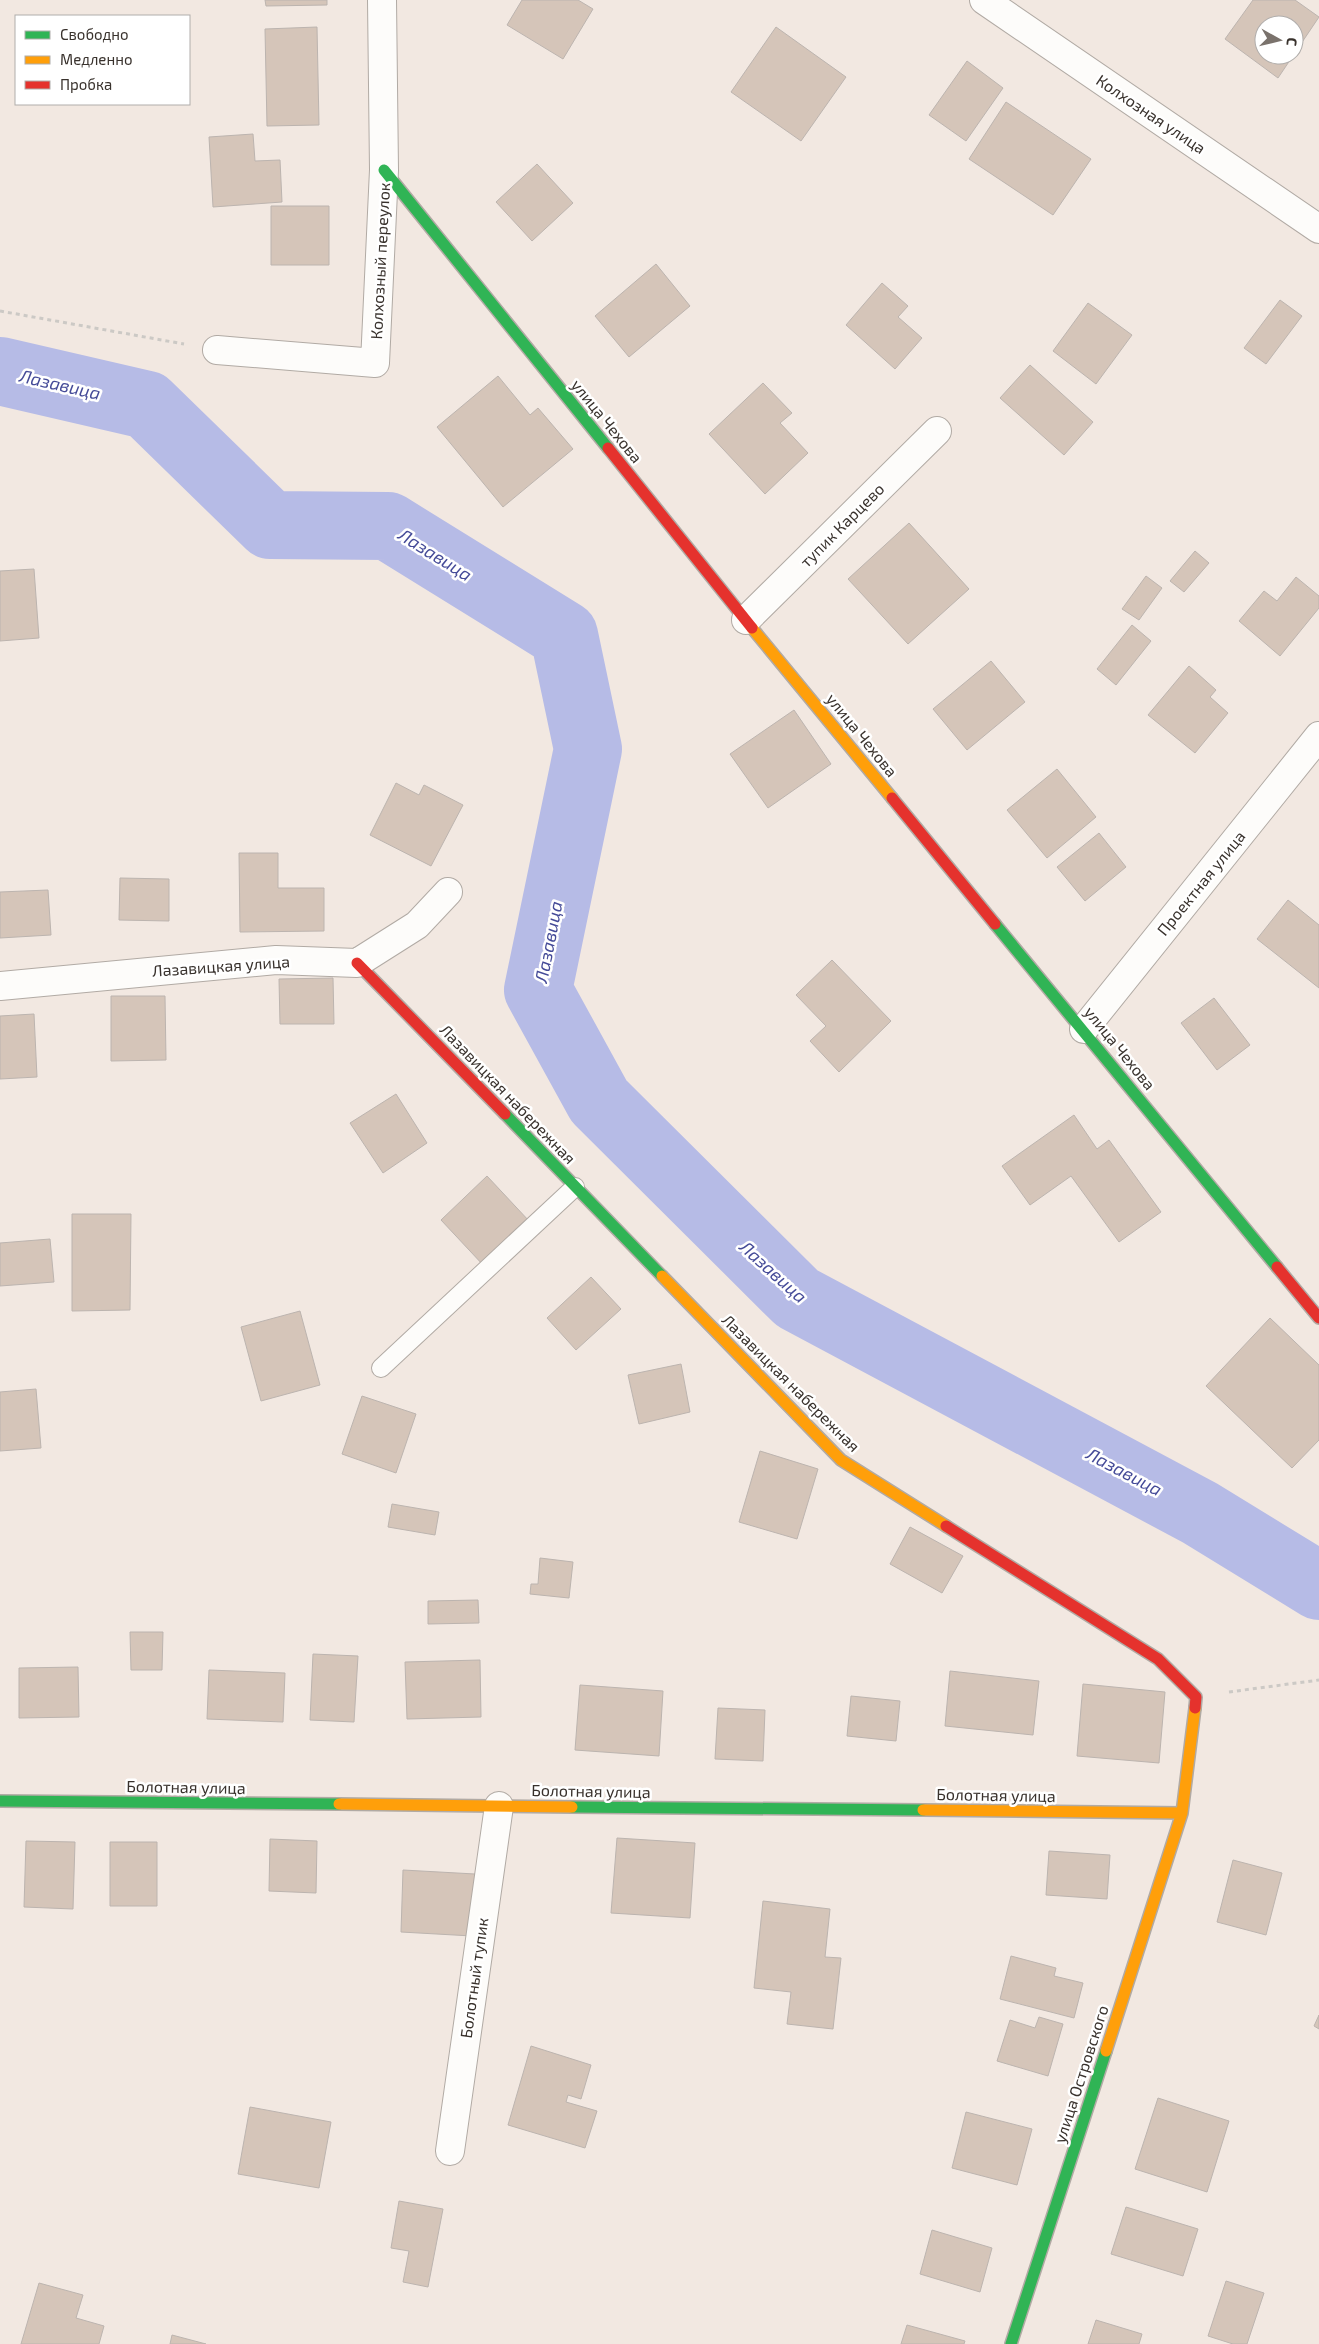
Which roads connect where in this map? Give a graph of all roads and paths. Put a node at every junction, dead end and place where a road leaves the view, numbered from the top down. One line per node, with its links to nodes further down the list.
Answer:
1 (382, 0): 3 (street, Колхозный переулок)
2 (984, 0): 4 (street, Колхозная улица)
3 (384, 170): 6 (street, Колхозный переулок); 8 (street, улица Чехова)
4 (1319, 229)
5 (0, 311): 6 (path)
6 (217, 350)
7 (938, 431): 8 (street, тупик Карцево)
8 (746, 620): 13 (street, улица Чехова)
9 (1319, 736): 13 (street, Проектная улица)
10 (448, 892): 11 (street)
11 (357, 963): 12 (street, Лазавицкая улица); 14 (street, Лазавицкая набережная)
12 (0, 986)
13 (1084, 1029): 15 (street, улица Чехова)
14 (576, 1187): 16 (lane); 18 (street, Лазавицкая набережная)
15 (1319, 1318)
16 (381, 1368)
17 (1319, 1680): 18 (path)
18 (1196, 1697): 21 (street)
19 (0, 1802): 20 (street, Болотная улица)
20 (499, 1806): 21 (street, Болотная улица); 22 (street, Болотный тупик)
21 (1182, 1813): 23 (street, улица Островского)
22 (450, 2151)
23 (1011, 2344)

